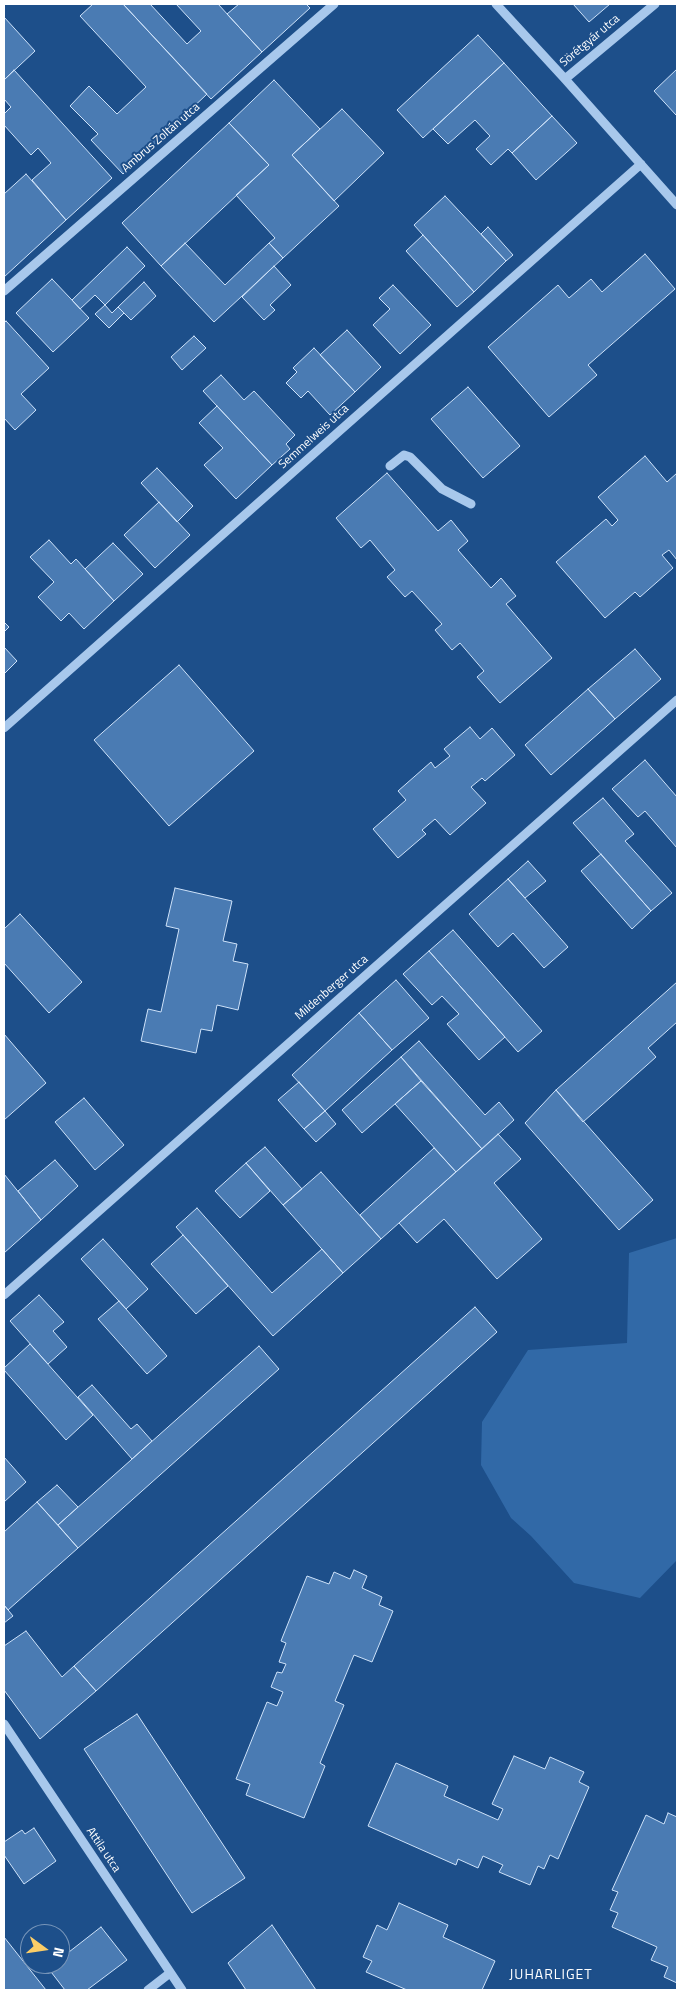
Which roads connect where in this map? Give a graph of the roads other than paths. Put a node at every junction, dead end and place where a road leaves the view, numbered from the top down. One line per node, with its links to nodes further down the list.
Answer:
1 (334, 4): 7 (street, Ambrus Zoltán utca)
2 (496, 4): 4 (street)
3 (654, 4): 4 (street, Sörétgyár utca)
4 (565, 79): 5 (street)
5 (641, 164): 6 (street); 11 (street, Semmelweis utca)
6 (677, 205)
7 (4, 291)
8 (390, 466): 9 (street)
9 (471, 504)
10 (677, 700): 12 (street, Mildenberger utca)
11 (4, 728)
12 (4, 1295)
13 (4, 1724): 14 (street, Attila utca)
14 (170, 1973): 15 (street); 16 (street, Attila utca)
15 (148, 1990)
16 (182, 1990)

